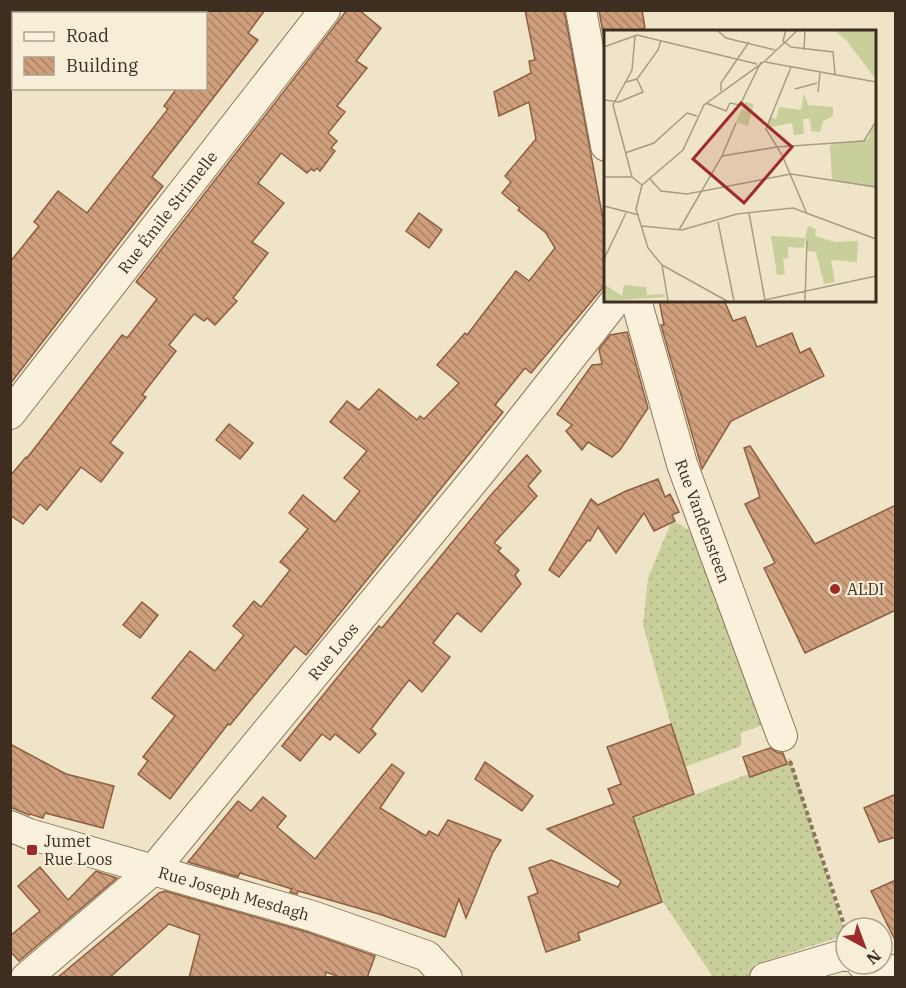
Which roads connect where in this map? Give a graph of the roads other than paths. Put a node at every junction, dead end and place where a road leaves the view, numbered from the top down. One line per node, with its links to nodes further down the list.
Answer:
1 (325, 10): 6 (street, Rue Émile Strimelle)
2 (581, 10): 3 (street)
3 (604, 135)
4 (614, 302): 9 (street, Rue Loos)
5 (637, 302): 7 (street, Rue Vandensteen)
6 (10, 414)
7 (782, 736)
8 (10, 826): 9 (street, Rue Joseph Mesdagh)
9 (154, 869): 11 (street, Rue Loos); 12 (street, Rue Joseph Mesdagh)
10 (834, 958): 13 (street)
11 (26, 978)
12 (447, 978)
13 (765, 978)

